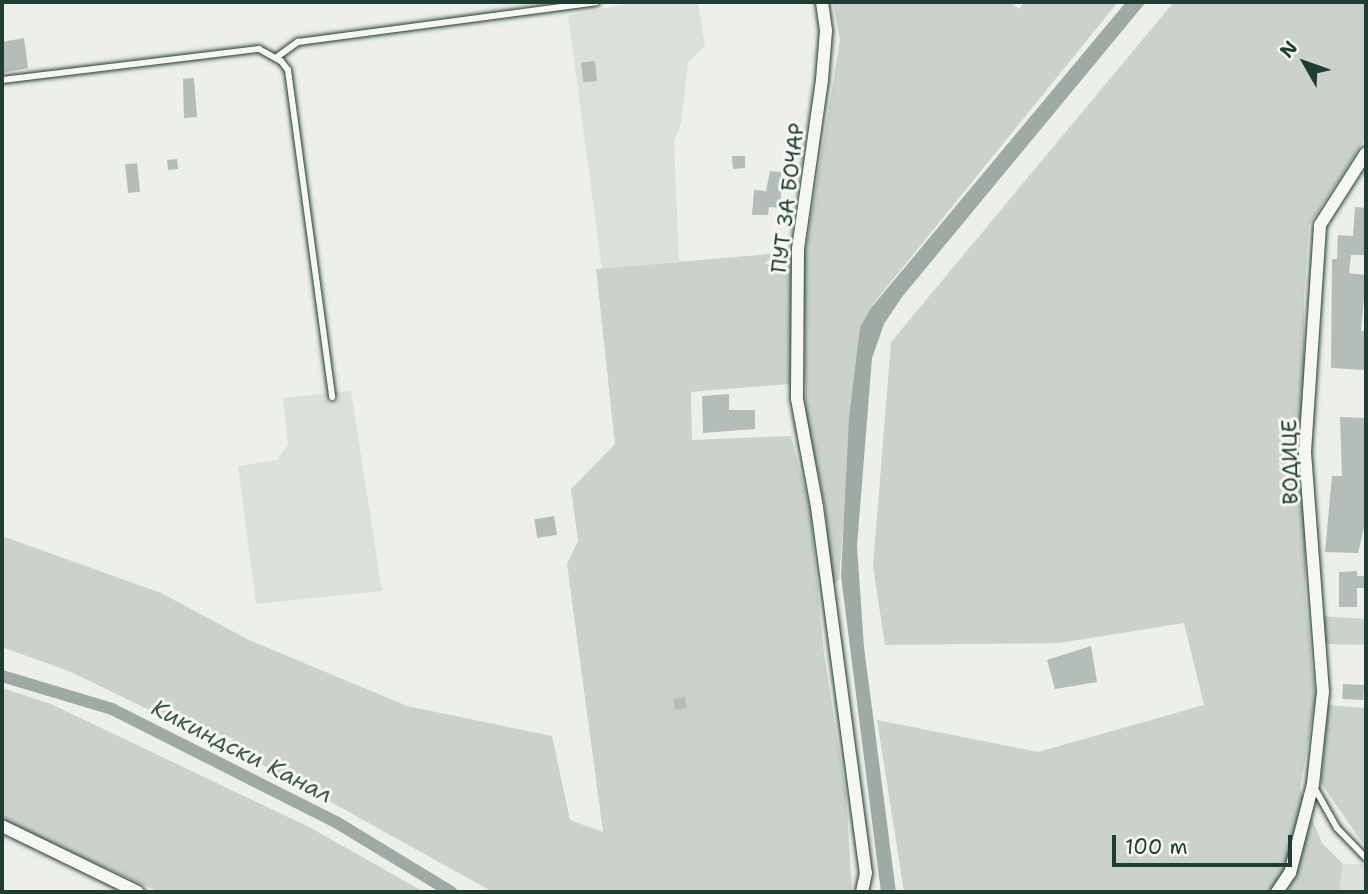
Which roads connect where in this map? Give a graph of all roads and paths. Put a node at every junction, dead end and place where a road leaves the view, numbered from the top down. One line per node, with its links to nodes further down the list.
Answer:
1 (596, 2): 3 (lane)
2 (822, 2): 11 (street, ПУТ ЗА БОЧАР)
3 (276, 57): 4 (lane); 6 (lane)
4 (2, 80)
5 (1366, 153): 7 (street, ВОДИЦЕ)
6 (332, 397)
7 (1313, 784): 9 (lane); 12 (street, ВОДИЦЕ)
8 (2, 826): 10 (street)
9 (1366, 858)
10 (138, 892)
11 (862, 892)
12 (1277, 892)

